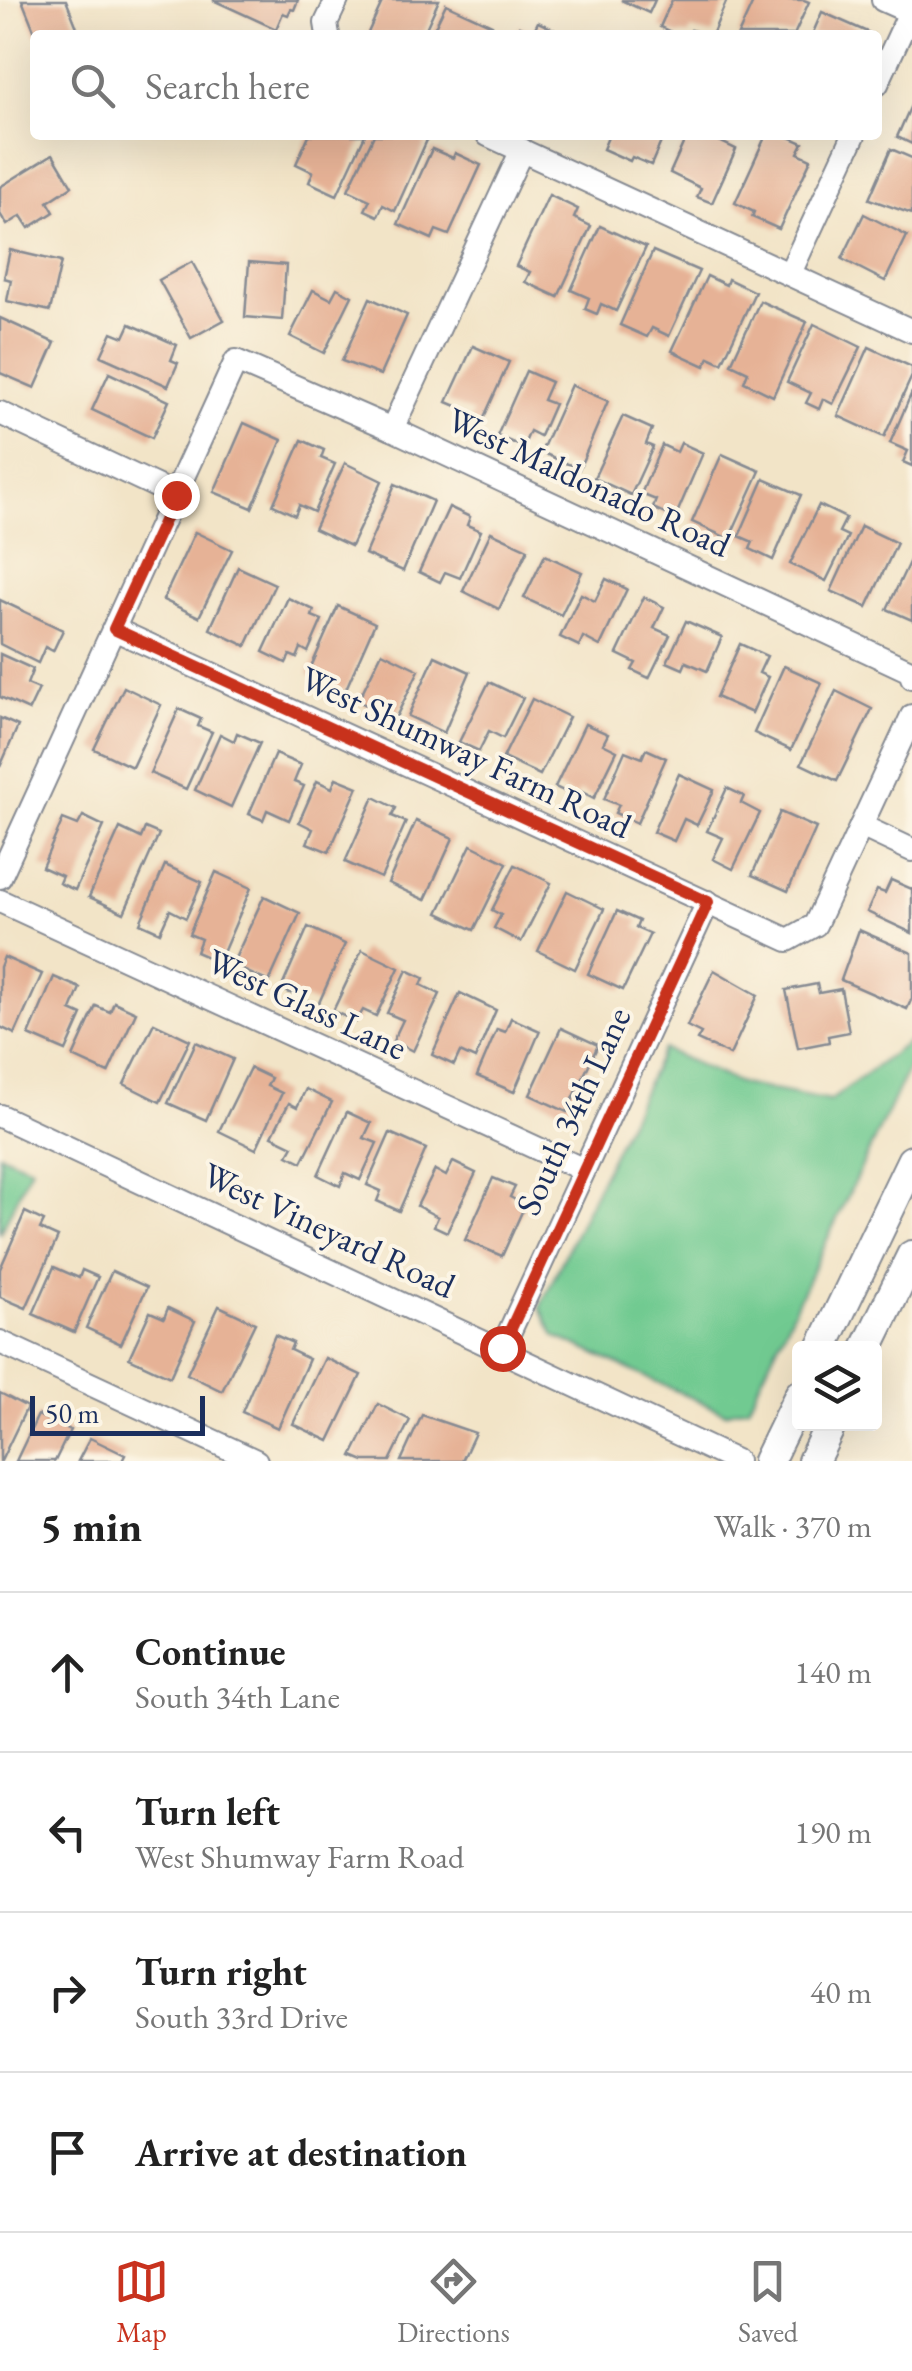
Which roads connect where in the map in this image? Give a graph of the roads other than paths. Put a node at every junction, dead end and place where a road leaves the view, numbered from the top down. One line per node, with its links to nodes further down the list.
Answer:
1 (337, 0): 4 (street)
2 (883, 0): 3 (street)
3 (911, 10): 5 (street)
4 (327, 30)
5 (882, 73)
6 (499, 140): 8 (street)
7 (852, 140): 9 (street)
8 (522, 150): 9 (street); 12 (street)
9 (790, 272): 10 (street)
10 (912, 331)
11 (0, 413): 13 (street)
12 (392, 428): 13 (street, West Maldonado Road); 15 (street, West Maldonado Road)
13 (176, 495): 14 (street)
14 (114, 629): 19 (street); 21 (street, West Shumway Farm Road)
15 (911, 674)
16 (912, 716): 17 (street)
17 (861, 826): 18 (street); 21 (street, West Shumway Farm Road)
18 (912, 850)
19 (0, 877)
20 (0, 901): 24 (street, West Glass Lane)
21 (708, 902): 24 (street, South 34th Lane)
22 (0, 1116): 29 (street, West Vineyard Road)
23 (912, 1161): 26 (main road)
24 (584, 1170): 29 (street, South 34th Lane)
25 (912, 1256): 27 (main road)
26 (825, 1341)
27 (871, 1341)
28 (0, 1342): 32 (street)
29 (502, 1348): 33 (street, West Vineyard Road)
30 (792, 1412): 34 (main road)
31 (828, 1431): 35 (main road)
32 (256, 1461)
33 (736, 1461)
34 (768, 1461)
35 (813, 1461)

